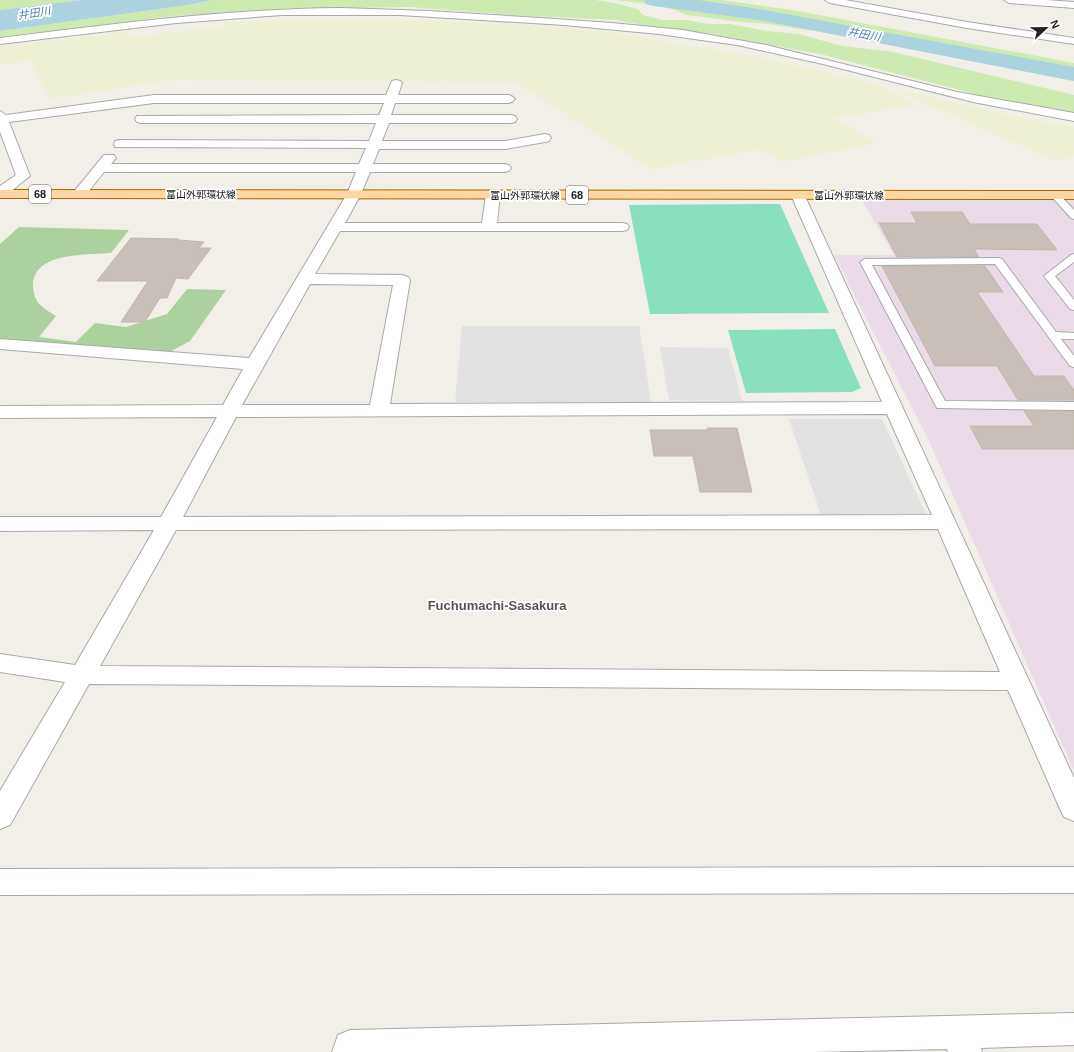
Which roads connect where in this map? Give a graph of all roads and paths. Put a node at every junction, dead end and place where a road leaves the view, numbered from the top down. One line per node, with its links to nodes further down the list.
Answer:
1 (830, 0): 5 (street)
2 (1009, 0): 3 (street)
3 (1074, 5)
4 (0, 41): 12 (street)
5 (1074, 41)
6 (396, 83): 9 (street)
7 (163, 88): 8 (street)
8 (154, 99): 9 (street); 11 (street); 13 (street)
9 (390, 99): 10 (street); 14 (street)
10 (510, 99)
11 (1, 117): 22 (street)
12 (1074, 117)
13 (141, 119): 14 (street); 17 (street)
14 (384, 119): 15 (street); 18 (street)
15 (511, 119)
16 (545, 138): 18 (street)
17 (120, 144): 18 (street); 19 (street)
18 (374, 144): 20 (street)
19 (100, 168): 20 (street); 23 (street)
20 (364, 168): 21 (street); 24 (street)
21 (504, 168)
22 (0, 194): 23 (main road, 富山外郭環状線 / 68)
23 (79, 194): 24 (main road, 富山外郭環状線 / 68)
24 (354, 194): 25 (main road, 富山外郭環状線 / 68); 30 (street)
25 (493, 195): 26 (main road, 富山外郭環状線 / 68); 31 (street)
26 (798, 195): 27 (main road, 富山外郭環状線 / 68); 42 (street)
27 (1055, 196): 28 (main road, 富山外郭環状線 / 68); 29 (lane)
28 (1074, 196)
29 (1074, 216)
30 (334, 227): 31 (street); 34 (street)
31 (489, 227): 32 (street)
32 (622, 227)
33 (1074, 257): 35 (lane)
34 (304, 279): 39 (street); 43 (street)
35 (1074, 307)
36 (1054, 335): 37 (lane); 40 (lane); 41 (lane)
37 (1074, 336)
38 (0, 344): 39 (street)
39 (255, 364): 44 (street)
40 (1074, 364)
41 (1074, 406)
42 (894, 408): 43 (street); 46 (street)
43 (379, 410): 44 (street)
44 (229, 411): 45 (street); 47 (street)
45 (0, 412)
46 (946, 522): 47 (street); 51 (street)
47 (169, 523): 48 (street); 50 (street)
48 (0, 524)
49 (0, 663): 50 (street)
50 (82, 675): 51 (street); 53 (street)
51 (1017, 681): 52 (street)
52 (1074, 809)
53 (0, 817)
54 (1074, 880): 55 (street)
55 (0, 882)
56 (1074, 1029): 57 (street)
57 (962, 1042): 58 (street)
58 (349, 1052)

